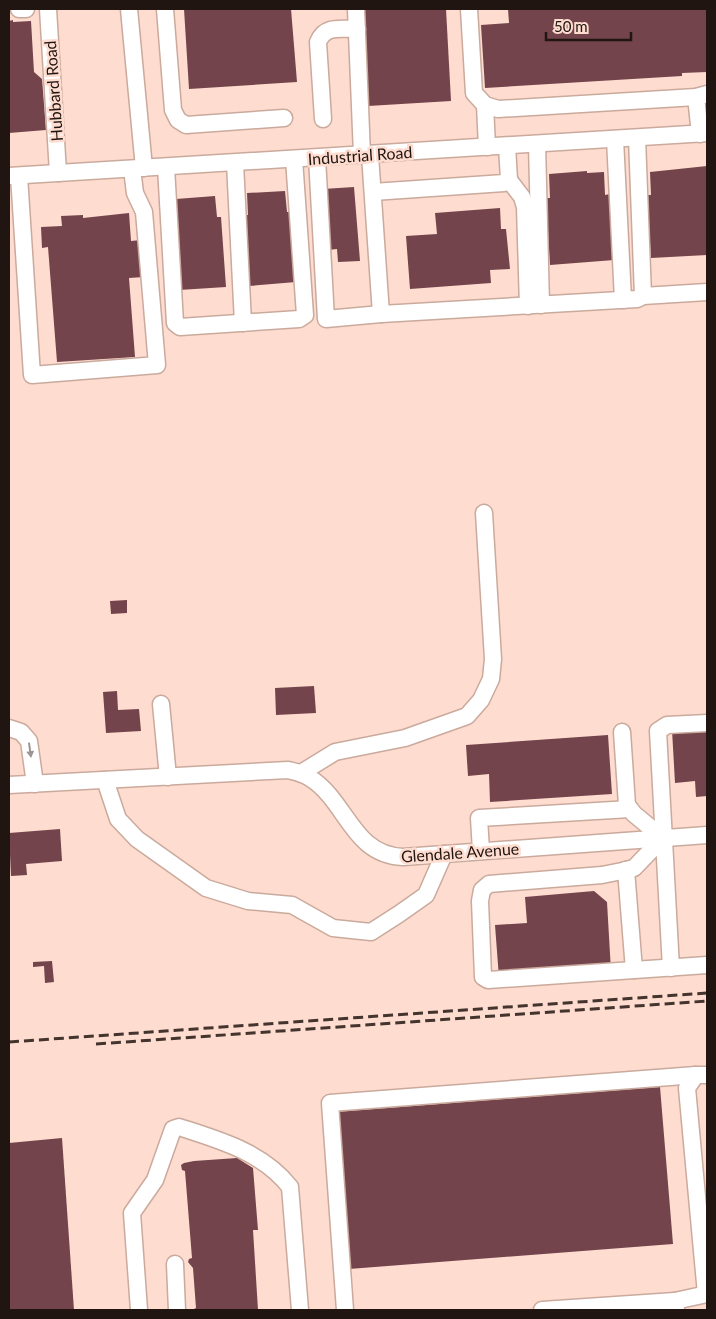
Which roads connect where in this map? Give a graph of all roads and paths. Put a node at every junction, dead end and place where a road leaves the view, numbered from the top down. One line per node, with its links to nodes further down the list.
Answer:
1 (19, 9): 2 (street)
2 (26, 9)
3 (48, 9): 25 (street, Hubbard Road)
4 (129, 9): 24 (street)
5 (166, 9): 11 (street)
6 (356, 9): 8 (street)
7 (469, 9): 10 (street)
8 (357, 28): 12 (street); 19 (street)
9 (702, 96): 10 (street); 13 (street)
10 (484, 106): 18 (street)
11 (284, 118)
12 (323, 118)
13 (703, 134): 14 (street, Industrial Road)
14 (637, 138): 15 (street, Industrial Road); 30 (street)
15 (615, 139): 16 (street, Industrial Road); 31 (street)
16 (537, 144): 17 (street, Industrial Road); 32 (street)
17 (508, 146): 18 (street, Industrial Road); 27 (street)
18 (487, 147): 19 (street, Industrial Road)
19 (366, 155): 20 (street, Industrial Road); 28 (street)
20 (317, 158): 21 (street, Industrial Road); 33 (street)
21 (294, 159): 22 (street, Industrial Road); 34 (street)
22 (235, 163): 23 (street, Industrial Road); 34 (street)
23 (166, 167): 24 (street, Industrial Road); 34 (street)
24 (138, 169): 25 (street, Industrial Road); 26 (street)
25 (58, 173): 26 (street, Industrial Road)
26 (14, 176)
27 (509, 180): 28 (street); 32 (street)
28 (372, 192): 33 (street)
29 (707, 292): 30 (street)
30 (643, 296): 31 (street)
31 (623, 300): 32 (street)
32 (534, 305): 33 (street)
33 (381, 314)
34 (243, 323)
35 (484, 513): 40 (street)
36 (161, 704): 41 (street)
37 (707, 723): 47 (street)
38 (9, 728): 43 (street, one-way to 43)
39 (622, 732): 45 (street)
40 (301, 773): 41 (street); 49 (street, Glendale Avenue)
41 (168, 777): 42 (street)
42 (105, 780): 43 (street); 49 (street)
43 (35, 784): 44 (street)
44 (9, 786)
45 (630, 809): 47 (street); 48 (street)
46 (707, 835): 47 (street, Glendale Avenue)
47 (663, 838): 48 (street, Glendale Avenue); 50 (street); 52 (street)
48 (481, 851): 49 (street, Glendale Avenue)
49 (444, 854)
50 (626, 870): 53 (street); 53 (street)
51 (707, 965): 52 (street)
52 (671, 968): 53 (street)
53 (634, 970)
54 (701, 1075): 56 (street); 61 (street)
55 (175, 1264): 59 (street)
56 (707, 1294): 57 (street)
57 (675, 1306): 62 (street)
58 (139, 1310): 60 (street)
59 (177, 1310)
60 (300, 1310)
61 (345, 1310)
62 (542, 1310)

